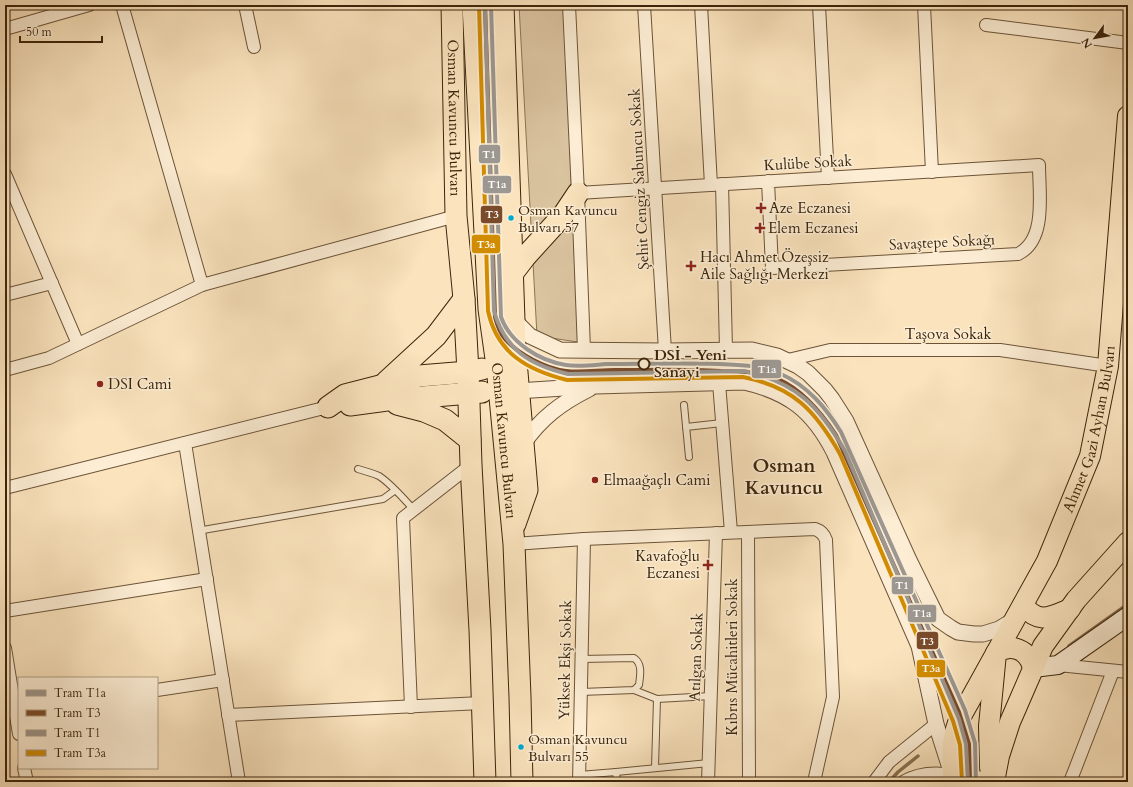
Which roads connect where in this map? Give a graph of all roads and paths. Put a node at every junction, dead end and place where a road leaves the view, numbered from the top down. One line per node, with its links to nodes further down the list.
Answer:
1 (89, 5): 13 (street)
2 (122, 5): 28 (street)
3 (245, 5): 15 (street)
4 (452, 5): 25 (highway, Osman Kavuncu Bulvarı)
5 (473, 5): 37 (highway, Osman Kavuncu Bulvarı)
6 (503, 5): 26 (highway)
7 (568, 5): 24 (street)
8 (644, 5): 23 (street, Şehit Cengiz Sabuncu Sokak)
9 (701, 5): 22 (street)
10 (819, 5): 20 (street)
11 (924, 5): 18 (street)
12 (986, 25): 14 (street)
13 (5, 29)
14 (1128, 43)
15 (254, 47)
16 (1128, 116): 38 (main road, Ahmet Gazi Ayhan Bulvarı)
17 (1039, 165): 18 (street, Kulübe Sokak); 21 (street, Savaştepe Sokağı)
18 (932, 172): 20 (street, Kulübe Sokak)
19 (5, 174): 27 (street)
20 (828, 178): 21 (street, Kulübe Sokak)
21 (768, 181): 22 (street, Kulübe Sokak)
22 (717, 184): 23 (street, Kulübe Sokak); 33 (street)
23 (656, 188): 24 (street, Kulübe Sokak); 35 (street, Şehit Cengiz Sabuncu Sokak)
24 (578, 193): 26 (highway); 34 (street)
25 (456, 216): 28 (street); 30 (highway, Osman Kavuncu Bulvarı)
26 (512, 274): 31 (highway)
27 (52, 283): 29 (street); 32 (street)
28 (202, 285): 32 (street)
29 (5, 295)
30 (464, 299): 40 (highway, Osman Kavuncu Bulvarı); 44 (highway)
31 (513, 319): 34 (street); 37 (highway)
32 (78, 344): 39 (street)
33 (726, 349): 35 (street); 36 (street)
34 (584, 350): 35 (street)
35 (666, 351)
36 (788, 360): 38 (street, Taşova Sokak); 68 (street)
37 (506, 365): 40 (highway); 43 (highway)
38 (1108, 366): 68 (main road, Ahmet Gazi Ayhan Bulvarı)
39 (5, 370)
40 (469, 382): 43 (highway); 44 (highway); 49 (highway, Osman Kavuncu Bulvarı)
41 (719, 383): 42 (street); 47 (street); 88 (street)
42 (595, 386): 43 (street); 51 (street)
43 (508, 391): 51 (highway); 62 (highway, Osman Kavuncu Bulvarı)
44 (385, 392): 46 (highway); 49 (highway)
45 (684, 405): 48 (lane)
46 (328, 407): 50 (street)
47 (722, 423): 48 (lane); 59 (street)
48 (686, 427): 52 (lane)
49 (470, 440): 53 (highway, Osman Kavuncu Bulvarı)
50 (185, 442): 55 (street); 65 (street)
51 (523, 444): 62 (highway)
52 (689, 458)
53 (471, 465): 57 (street); 83 (highway, Osman Kavuncu Bulvarı)
54 (358, 469): 56 (lane)
55 (5, 488)
56 (394, 491): 57 (lane); 58 (lane)
57 (414, 510): 84 (street)
58 (203, 530)
59 (731, 532): 60 (street); 61 (street)
60 (748, 532): 102 (street, Kıbrıs Mücahitleri Sokak); 103 (street)
61 (716, 533): 63 (street); 81 (street, Atılgan Sokak)
62 (513, 536): 63 (street); 99 (highway, Osman Kavuncu Bulvarı)
63 (584, 539): 72 (street, Yüksek Ekşi Sokak)
64 (1128, 542): 66 (main road)
65 (207, 579): 67 (street); 77 (street)
66 (1070, 608): 68 (main road); 74 (main road)
67 (5, 611)
68 (1018, 613): 71 (main road, Ahmet Gazi Ayhan Bulvarı)
69 (1128, 616): 73 (main road)
70 (5, 648): 85 (street)
71 (996, 653): 74 (main road); 94 (main road, Ahmet Gazi Ayhan Bulvarı); 95 (main road)
72 (581, 659): 79 (lane); 80 (street, Yüksek Ekşi Sokak)
73 (1058, 665): 74 (main road); 75 (street)
74 (1033, 668): 95 (main road)
75 (1113, 671): 76 (street); 106 (street)
76 (1128, 672)
77 (223, 680): 78 (street); 86 (street)
78 (158, 690)
79 (634, 690): 80 (lane); 82 (lane)
80 (581, 692): 93 (street, Yüksek Ekşi Sokak)
81 (711, 696): 82 (lane); 89 (street, Atılgan Sokak)
82 (657, 699): 90 (lane)
83 (482, 703): 84 (street); 98 (highway, Osman Kavuncu Bulvarı)
84 (411, 706): 86 (street)
85 (17, 713): 87 (street)
86 (228, 715): 97 (street)
87 (18, 724)
88 (936, 724): 94 (street); 104 (street)
89 (709, 763): 90 (lane); 101 (street, Atılgan Sokak)
90 (655, 768): 92 (lane)
91 (24, 769): 96 (street)
92 (616, 772): 93 (lane); 100 (lane)
93 (579, 778)
94 (954, 779): 95 (main road); 105 (street)
95 (994, 780)
96 (27, 782)
97 (236, 782)
98 (485, 782)
99 (522, 782)
100 (617, 782)
101 (708, 782)
102 (749, 782)
103 (814, 782)
104 (874, 782)
105 (903, 782)
106 (1070, 782)

